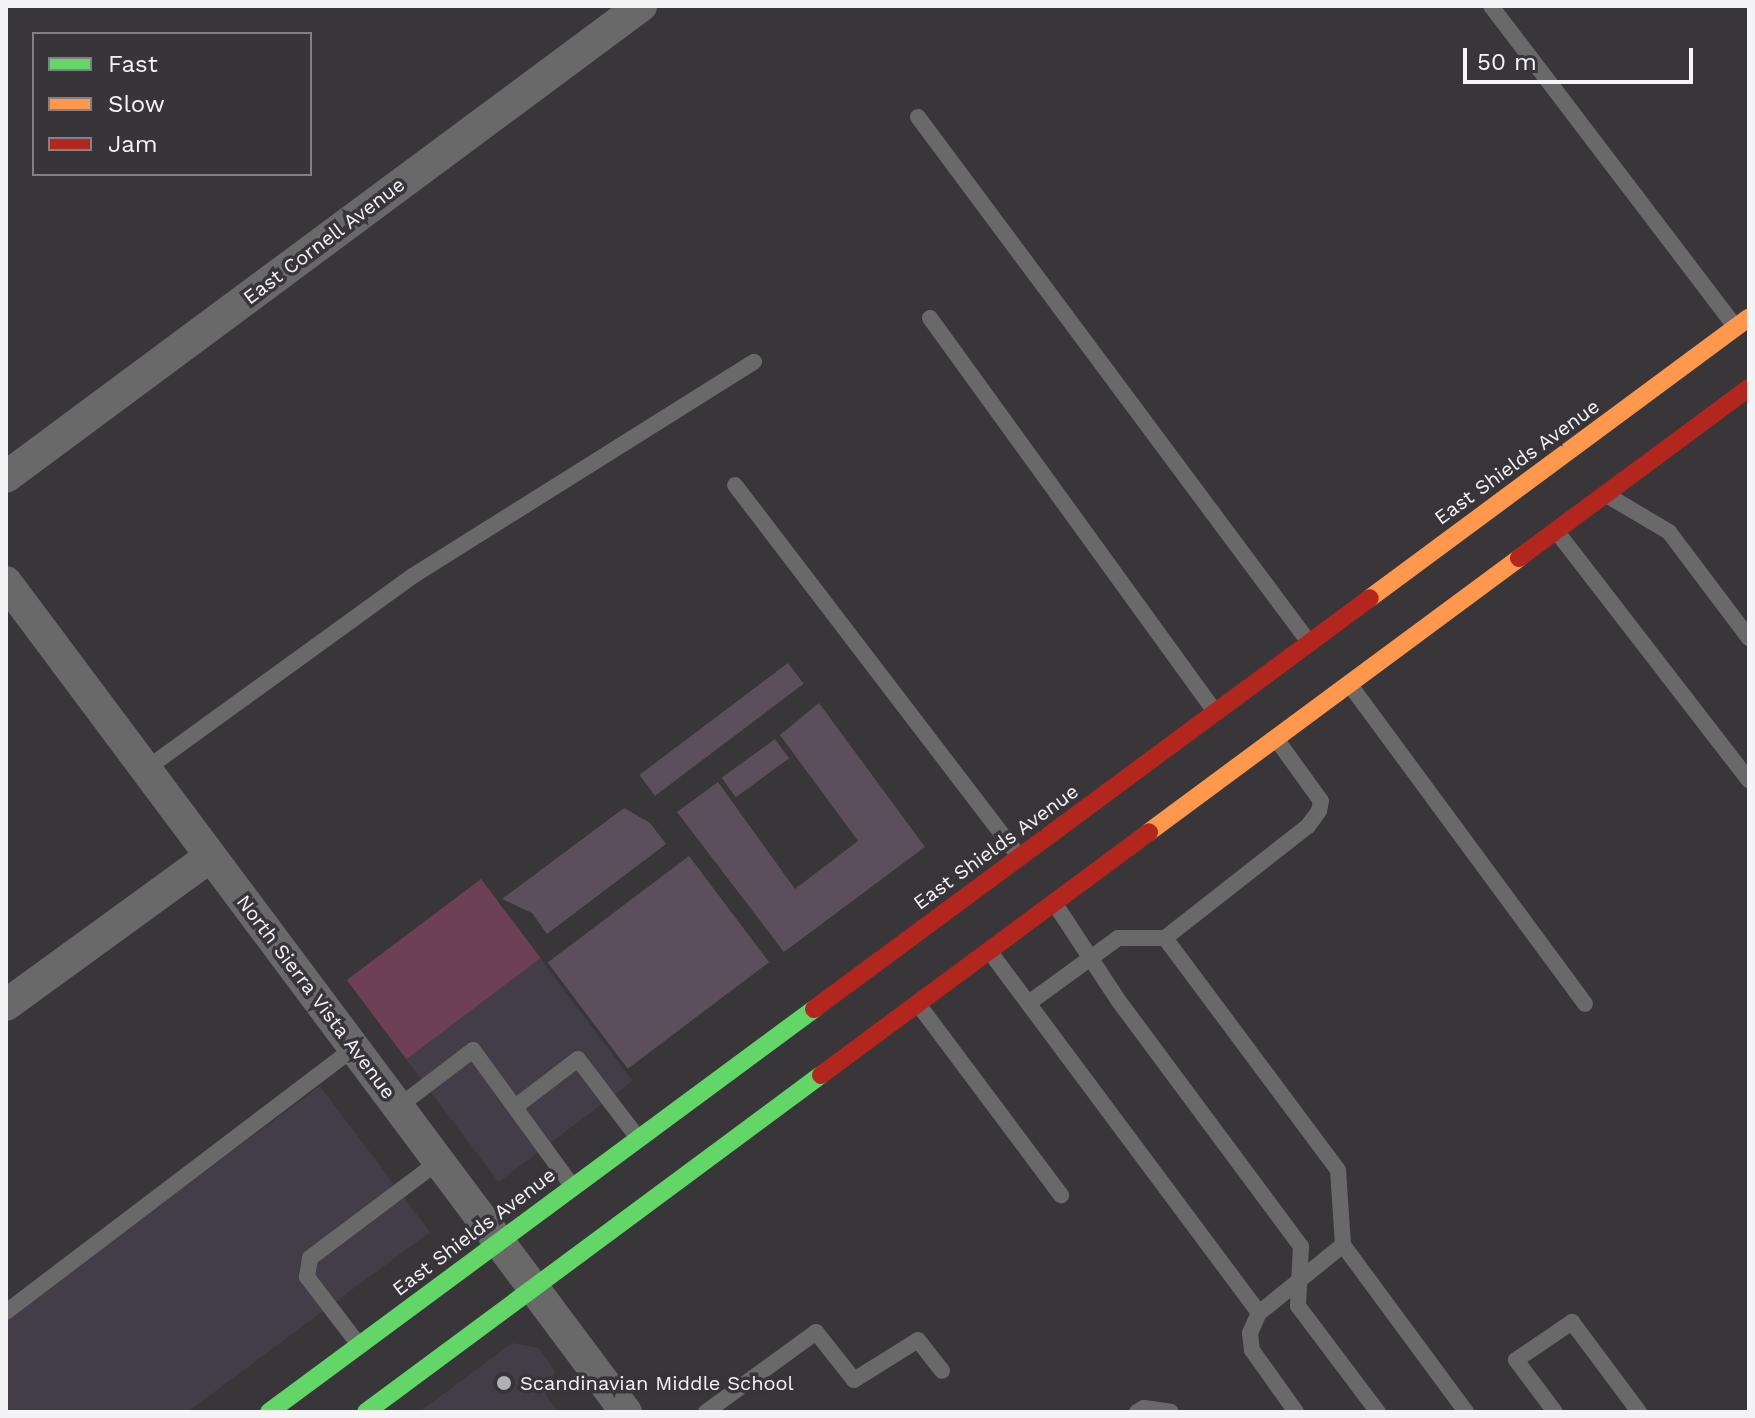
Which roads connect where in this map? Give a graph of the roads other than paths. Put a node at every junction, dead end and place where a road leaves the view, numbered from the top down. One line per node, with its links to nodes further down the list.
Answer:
1 (641, 6): 8 (street, East Cornell Avenue)
2 (1491, 6): 5 (lane)
3 (918, 117): 14 (lane)
4 (930, 318): 16 (lane)
5 (1742, 322): 14 (main road, East Shields Avenue)
6 (754, 362): 18 (lane)
7 (1749, 388): 10 (main road)
8 (6, 477)
9 (735, 485): 22 (lane)
10 (1605, 495): 11 (main road); 13 (lane)
11 (1556, 531): 15 (main road); 19 (lane)
12 (6, 582): 18 (street, North Sierra Vista Avenue)
13 (1749, 638)
14 (1309, 642): 16 (main road, East Shields Avenue)
15 (1349, 684): 17 (main road); 30 (lane)
16 (1215, 712): 20 (main road); 22 (main road, East Shields Avenue)
17 (1276, 739): 24 (main road); 25 (lane)
18 (146, 769): 21 (street, North Sierra Vista Avenue)
19 (1749, 780)
20 (1100, 823)
21 (211, 856): 31 (street); 32 (street, North Sierra Vista Avenue)
22 (1019, 857): 35 (main road, East Shields Avenue)
23 (1054, 880): 24 (main road)
24 (1054, 903): 26 (main road); 27 (lane)
25 (1165, 938): 27 (lane); 40 (lane)
26 (989, 951): 28 (lane); 29 (main road)
27 (1089, 959): 28 (lane); 41 (lane)
28 (1030, 1002): 44 (lane)
29 (918, 1004): 38 (lane); 42 (main road)
30 (1585, 1004)
31 (6, 1005)
32 (354, 1048): 33 (street, North Sierra Vista Avenue); 43 (lane)
33 (398, 1107): 34 (lane); 36 (street, North Sierra Vista Avenue)
34 (515, 1107): 35 (lane); 37 (lane)
35 (638, 1138): 37 (main road, East Shields Avenue)
36 (439, 1161): 39 (street, North Sierra Vista Avenue); 45 (lane)
37 (573, 1187): 39 (main road, East Shields Avenue)
38 (1061, 1195)
39 (499, 1241): 42 (street, North Sierra Vista Avenue); 45 (main road, East Shields Avenue)
40 (1343, 1245): 41 (lane); 55 (lane)
41 (1302, 1277): 44 (lane); 54 (lane)
42 (534, 1288): 48 (main road); 49 (street, North Sierra Vista Avenue)
43 (6, 1312)
44 (1259, 1313): 53 (lane)
45 (359, 1345): 47 (main road, East Shields Avenue)
46 (942, 1371): 50 (lane)
47 (269, 1412)
48 (366, 1412)
49 (626, 1412)
50 (706, 1412)
51 (1137, 1412): 52 (lane)
52 (1171, 1412)
53 (1296, 1412)
54 (1378, 1412)
55 (1466, 1412)
56 (1555, 1412): 57 (lane)
57 (1639, 1412)

